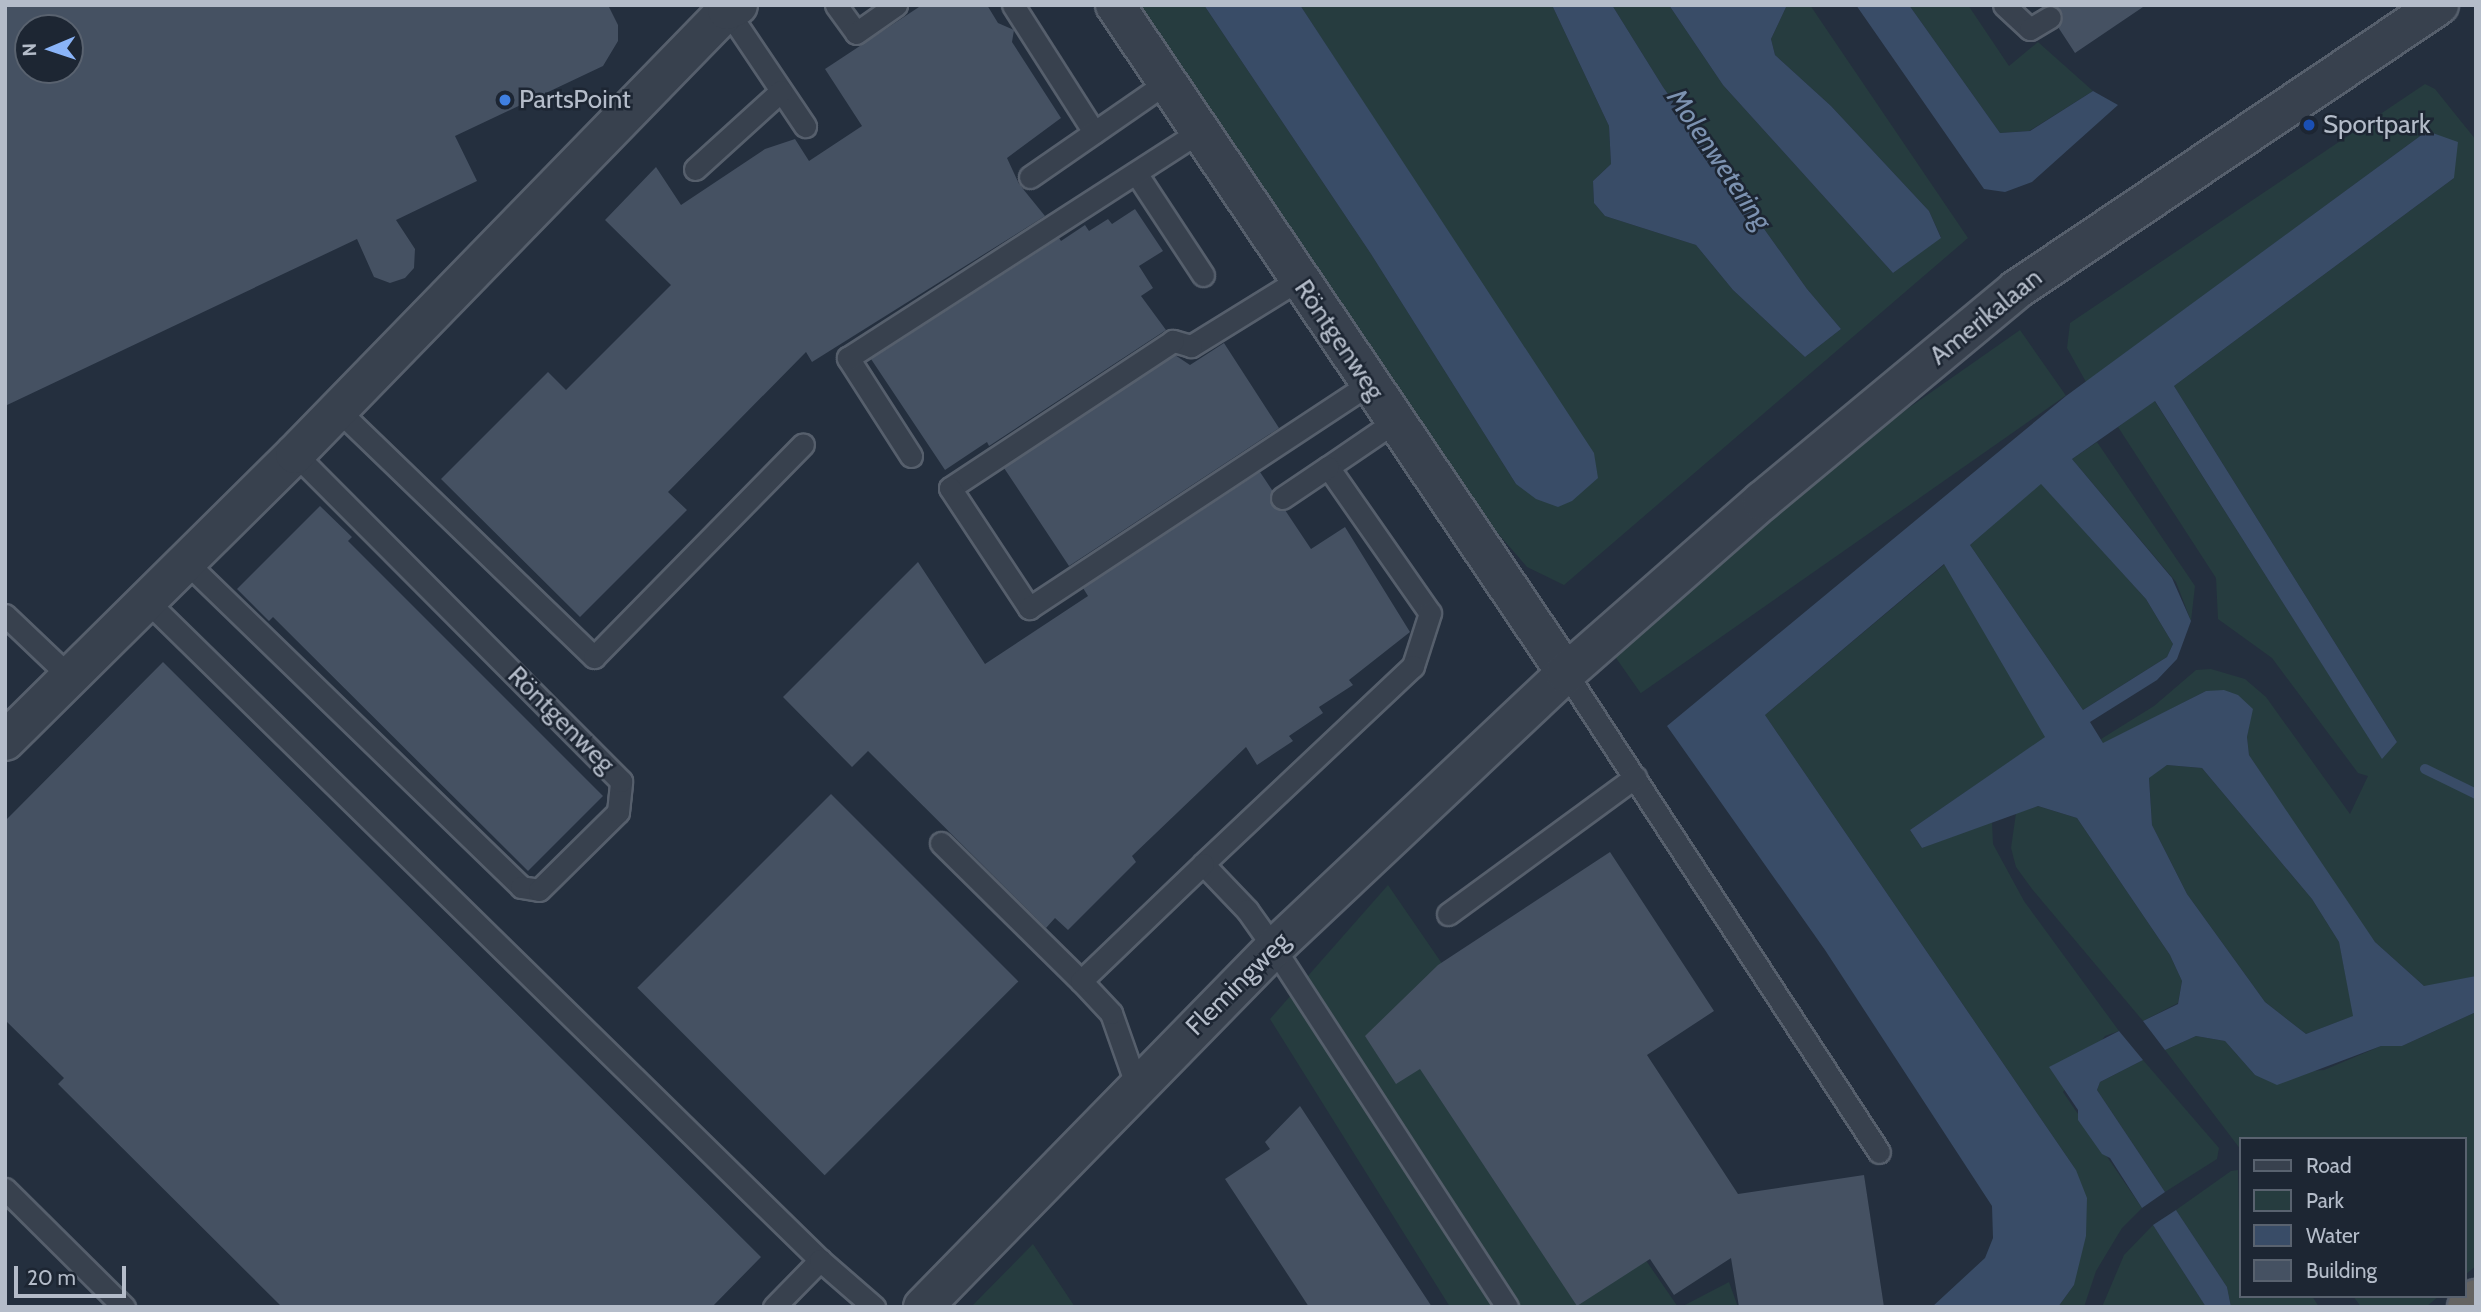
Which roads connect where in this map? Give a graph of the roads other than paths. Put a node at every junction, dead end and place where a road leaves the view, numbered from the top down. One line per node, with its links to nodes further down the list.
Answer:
1 (836, 5): 2 (lane)
2 (896, 5)
3 (1013, 5): 12 (lane)
4 (1115, 5): 9 (street, Röntgenweg)
5 (2004, 5): 8 (lane)
6 (733, 8): 10 (lane); 20 (street)
7 (2427, 9): 30 (street, Amerikalaan)
8 (2050, 17)
9 (1167, 82): 12 (lane); 13 (street, Röntgenweg)
10 (781, 91): 11 (lane); 14 (lane)
11 (805, 126)
12 (1094, 132): 16 (lane)
13 (1199, 132): 15 (lane); 18 (street, Röntgenweg)
14 (695, 169)
15 (1136, 173): 17 (lane); 24 (lane)
16 (1030, 177)
17 (1203, 275)
18 (1298, 280): 19 (street, Röntgenweg); 19 (lane)
19 (1369, 384): 21 (street, Röntgenweg)
20 (338, 410): 22 (lane); 23 (street)
21 (1394, 422): 25 (lane); 30 (street, Röntgenweg)
22 (803, 444)
23 (295, 454): 27 (street); 27 (lane, Röntgenweg)
24 (911, 456)
25 (1328, 467): 26 (lane); 35 (lane)
26 (1282, 498)
27 (186, 562): 28 (street)
28 (147, 601): 31 (street); 42 (lane)
29 (5, 615): 31 (lane)
30 (1566, 673): 33 (lane); 37 (street, Flemingweg)
31 (70, 677): 32 (street)
32 (5, 741)
33 (1634, 777): 36 (lane); 40 (lane)
34 (941, 843): 38 (lane)
35 (1203, 864): 37 (lane); 38 (lane)
36 (1448, 915)
37 (1273, 948): 39 (street, Flemingweg); 48 (lane)
38 (1081, 981): 39 (lane)
39 (1136, 1084): 47 (street, Flemingweg)
40 (1878, 1152)
41 (5, 1189): 44 (lane)
42 (820, 1260): 45 (lane); 46 (lane)
43 (2476, 1299): 49 (highway)
44 (124, 1307)
45 (774, 1307)
46 (874, 1307)
47 (923, 1307)
48 (1507, 1307)
49 (2467, 1307)

